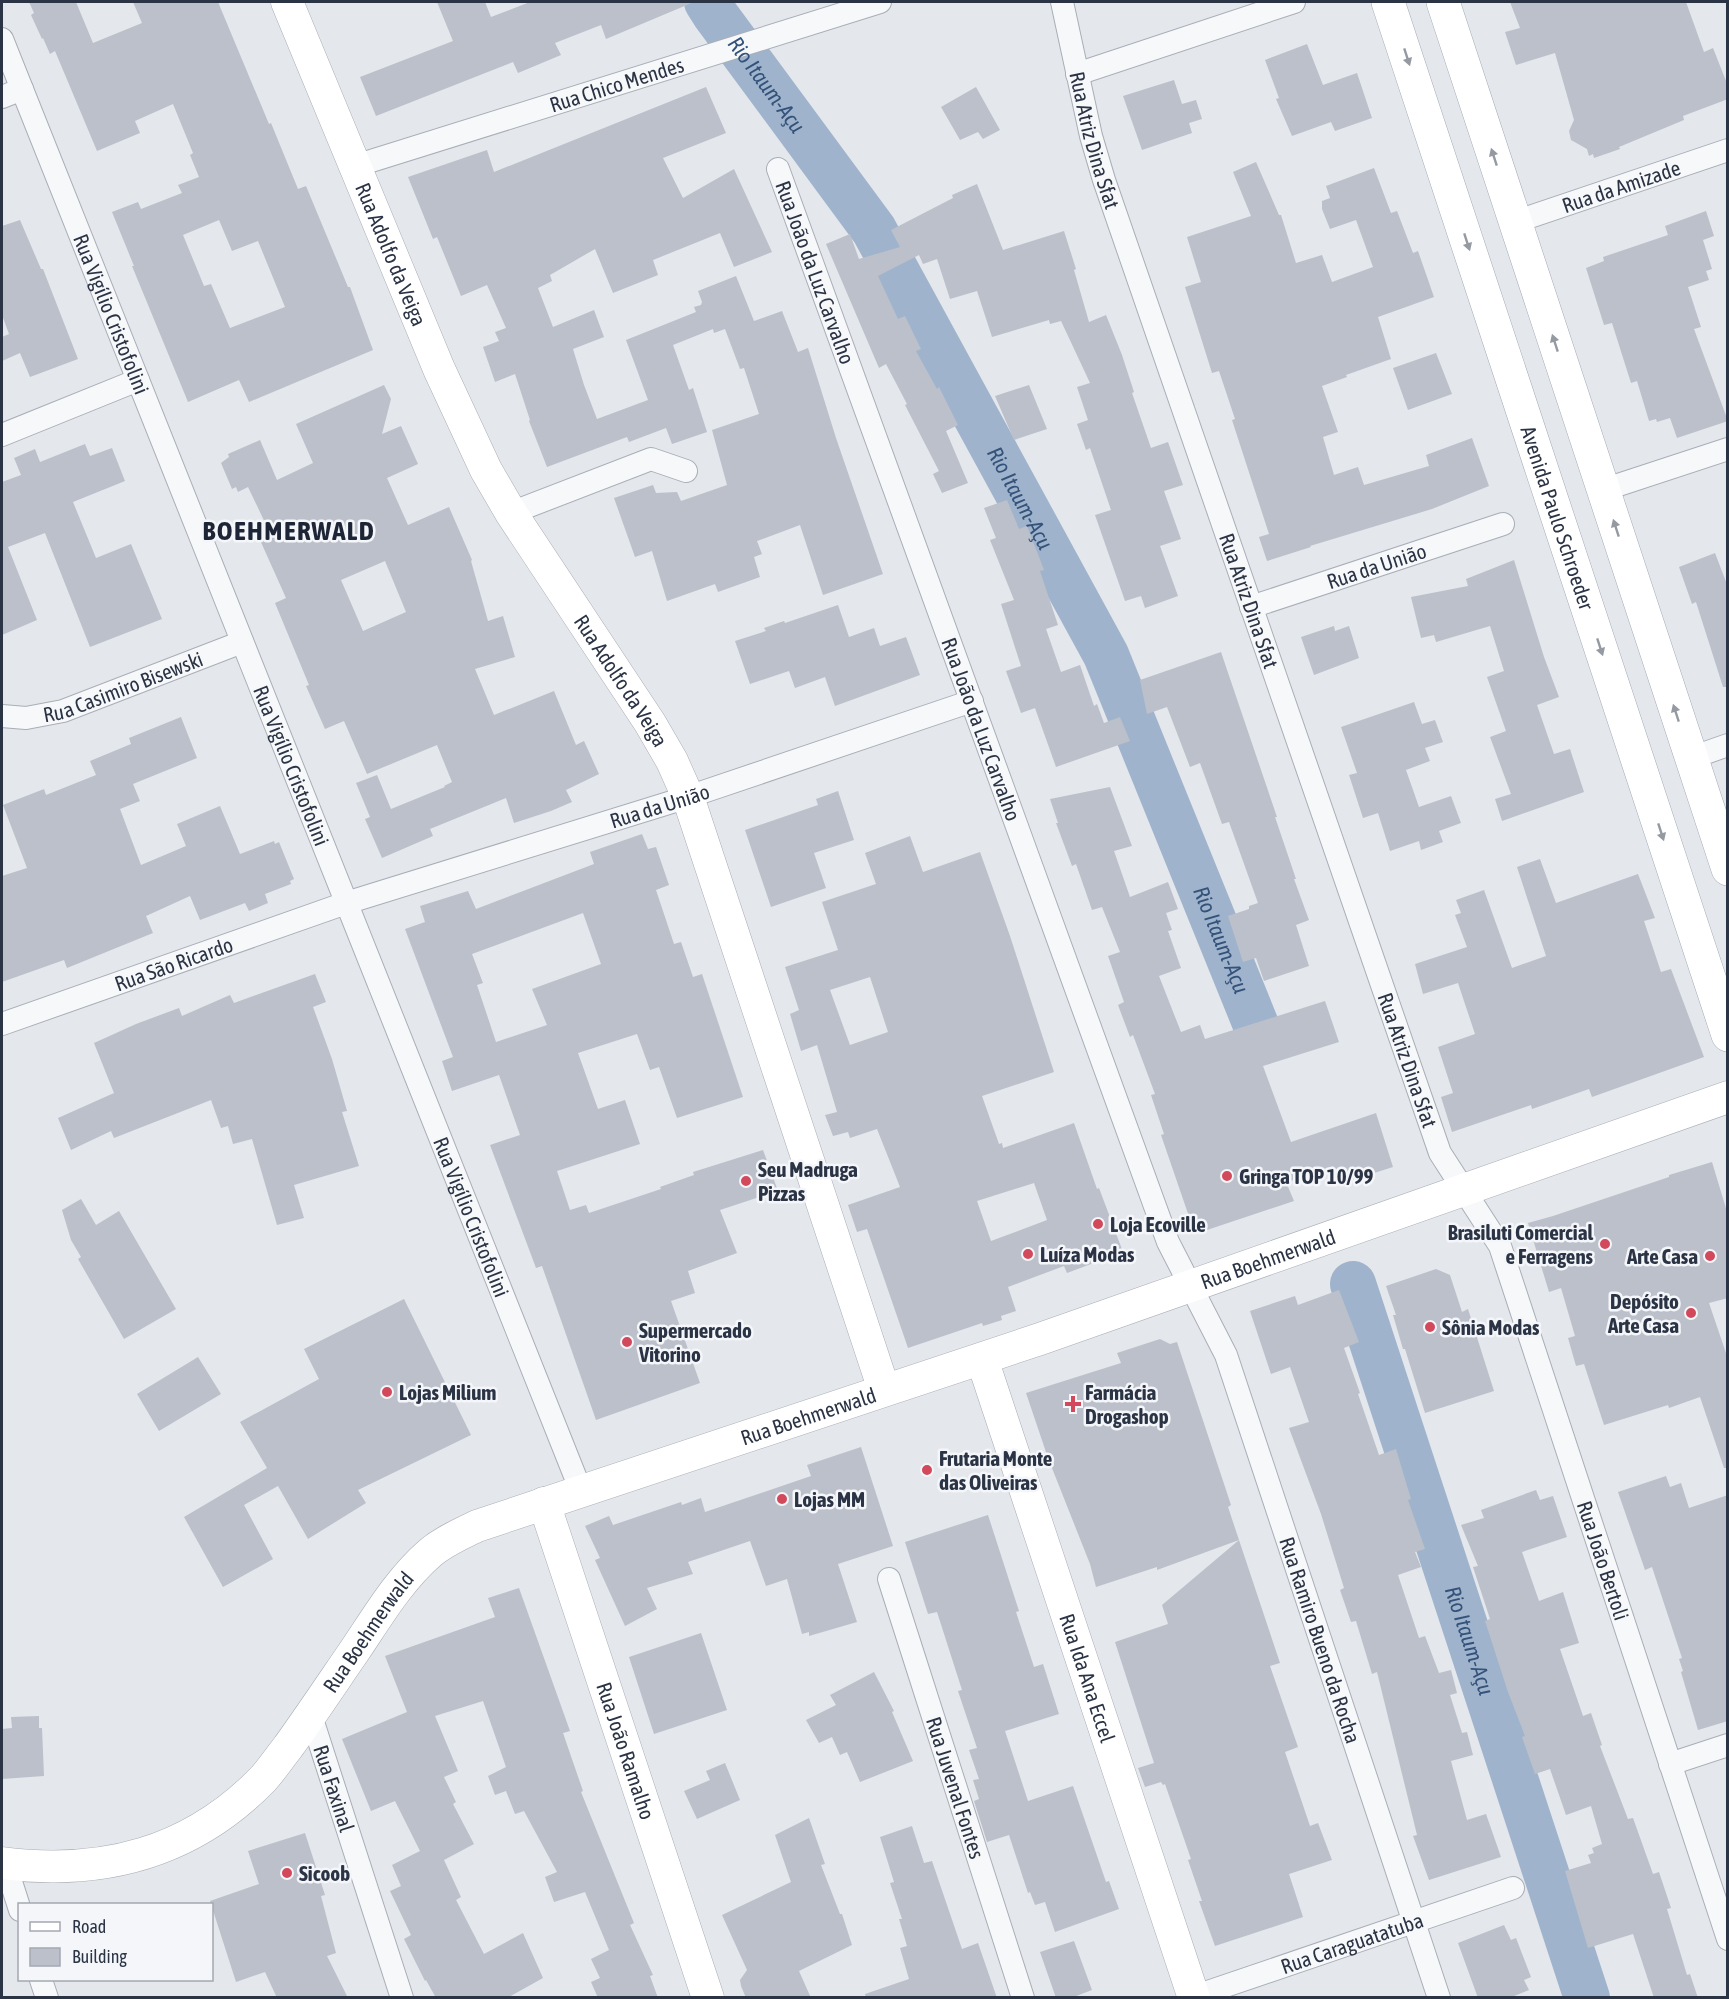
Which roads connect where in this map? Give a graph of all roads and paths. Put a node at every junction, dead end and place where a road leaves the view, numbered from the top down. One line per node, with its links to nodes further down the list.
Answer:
1 (287, 2): 11 (street, Rua Adolfo da Veiga)
2 (880, 2): 11 (street, Rua Chico Mendes)
3 (1062, 2): 8 (street, Rua Atriz Dina Sfat)
4 (1294, 2): 8 (street)
5 (1388, 2): 31 (main road, Avenida Paulo Schroeder, one-way to 31)
6 (1443, 2): 13 (main road, one-way to 6)
7 (2, 39): 9 (street, Rua Vigílio Cristofolini)
8 (1077, 74): 21 (street, Rua Atriz Dina Sfat)
9 (12, 93): 14 (street, Rua Vigílio Cristofolini)
10 (1728, 150): 13 (street, Rua da Amizade)
11 (355, 166): 19 (street, Rua Adolfo da Veiga)
12 (778, 169): 23 (street, Rua João da Luz Carvalho)
13 (1515, 222): 18 (main road, one-way to 13)
14 (138, 380): 15 (street); 22 (street, Rua Vigílio Cristofolini)
15 (2, 435)
16 (1728, 449): 18 (street)
17 (686, 471): 19 (street)
18 (1603, 490): 26 (main road, one-way to 18)
19 (511, 513): 27 (street, Rua Adolfo da Veiga)
20 (1503, 524): 21 (street, Rua da União)
21 (1251, 606): 33 (street, Rua Atriz Dina Sfat)
22 (242, 642): 24 (street, Rua Casimiro Bisewski); 29 (street, Rua Vigílio Cristofolini)
23 (972, 701): 27 (street, Rua da União); 34 (street, Rua João da Luz Carvalho)
24 (2, 716)
25 (1728, 745): 26 (street)
26 (1691, 758): 28 (main road)
27 (688, 797): 29 (street, Rua da União); 36 (street, Rua Adolfo da Veiga)
28 (1728, 868)
29 (346, 903): 30 (street, Rua São Ricardo); 37 (street, Rua Vigílio Cristofolini)
30 (2, 1024)
31 (1728, 1035)
32 (1728, 1097): 33 (street, Rua Boehmerwald)
33 (1465, 1190): 34 (street, Rua Boehmerwald); 42 (street, Rua João Bertoli)
34 (1191, 1286): 35 (street, Rua Boehmerwald); 46 (street, Rua Ramiro Bueno da Rocha)
35 (982, 1359): 36 (street, Rua Boehmerwald); 49 (street, Rua Ida Ana Eccel)
36 (884, 1390): 37 (street, Rua Boehmerwald)
37 (581, 1491): 38 (street, Rua Boehmerwald)
38 (544, 1503): 40 (street, Rua Boehmerwald); 52 (street, Rua João Ramalho)
39 (889, 1579): 53 (street, Rua Juvenal Fontes)
40 (311, 1716): 43 (street, Rua Boehmerwald); 51 (street, Rua Faxinal)
41 (1728, 1745): 42 (street)
42 (1670, 1764): 47 (street, Rua João Bertoli)
43 (3, 1863): 45 (street)
44 (1513, 1888): 46 (street, Rua Caraguatatuba)
45 (18, 1904)
46 (1414, 1921): 49 (street, Rua Caraguatatuba); 54 (street, Rua Ramiro Bueno da Rocha)
47 (1728, 1940)
48 (41, 1981): 50 (street)
49 (1193, 1997)
50 (47, 1998)
51 (402, 1998)
52 (708, 1998)
53 (1023, 1998)
54 (1439, 1998)

